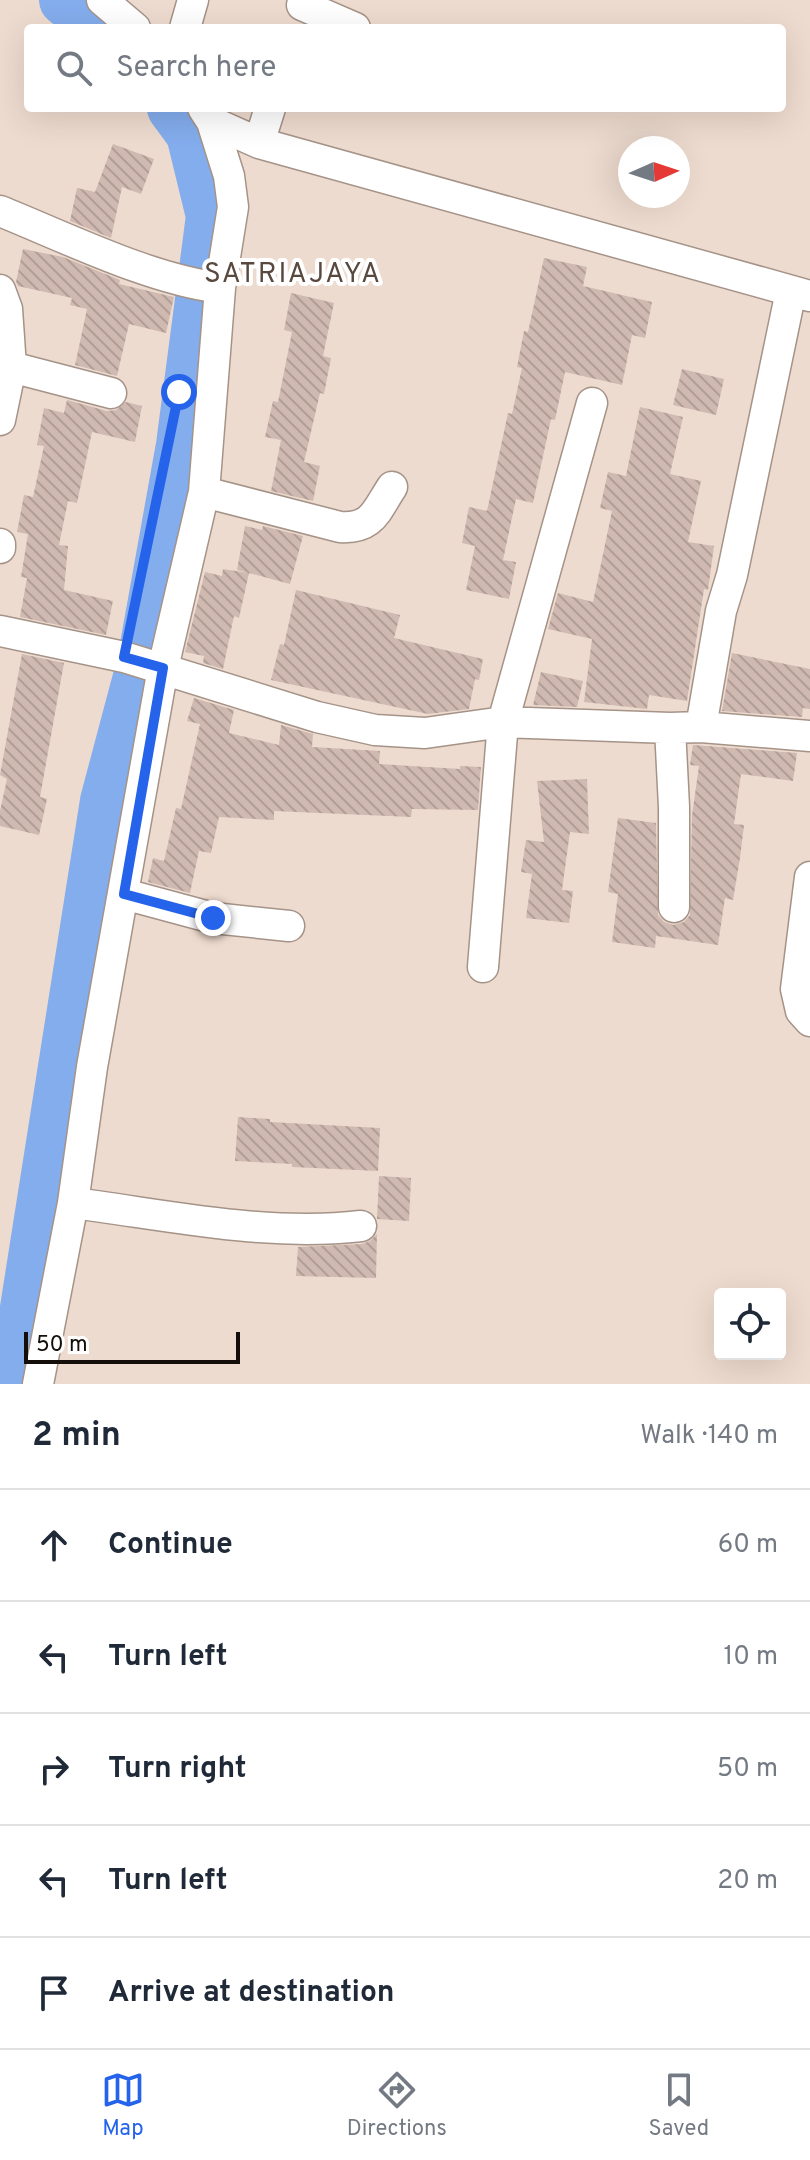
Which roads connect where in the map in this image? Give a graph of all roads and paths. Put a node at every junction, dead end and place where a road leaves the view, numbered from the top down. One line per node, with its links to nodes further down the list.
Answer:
1 (102, 0): 4 (street)
2 (193, 0): 5 (street)
3 (301, 11): 6 (street)
4 (130, 24)
5 (186, 24)
6 (342, 24)
7 (269, 112): 9 (street)
8 (208, 115): 9 (street); 11 (street)
9 (259, 143): 13 (street)
10 (0, 211): 11 (street)
11 (220, 288): 20 (street)
12 (0, 290): 14 (street)
13 (800, 293): 25 (street)
14 (11, 367): 16 (street); 18 (street)
15 (181, 377): 22 (path)
16 (111, 393)
17 (592, 403): 24 (street)
18 (0, 420)
19 (392, 487): 20 (street)
20 (204, 492): 23 (street)
21 (0, 631): 22 (street)
22 (124, 657): 23 (street)
23 (163, 668): 24 (street); 29 (street)
24 (503, 722): 26 (street); 32 (street)
25 (701, 727): 26 (street); 27 (street)
26 (670, 728): 30 (street)
27 (810, 736)
28 (810, 877): 33 (street)
29 (124, 894): 31 (street); 34 (street)
30 (674, 907)
31 (289, 926)
32 (483, 967)
33 (810, 1021)
34 (73, 1203): 35 (street); 36 (street)
35 (361, 1226)
36 (38, 1384)

